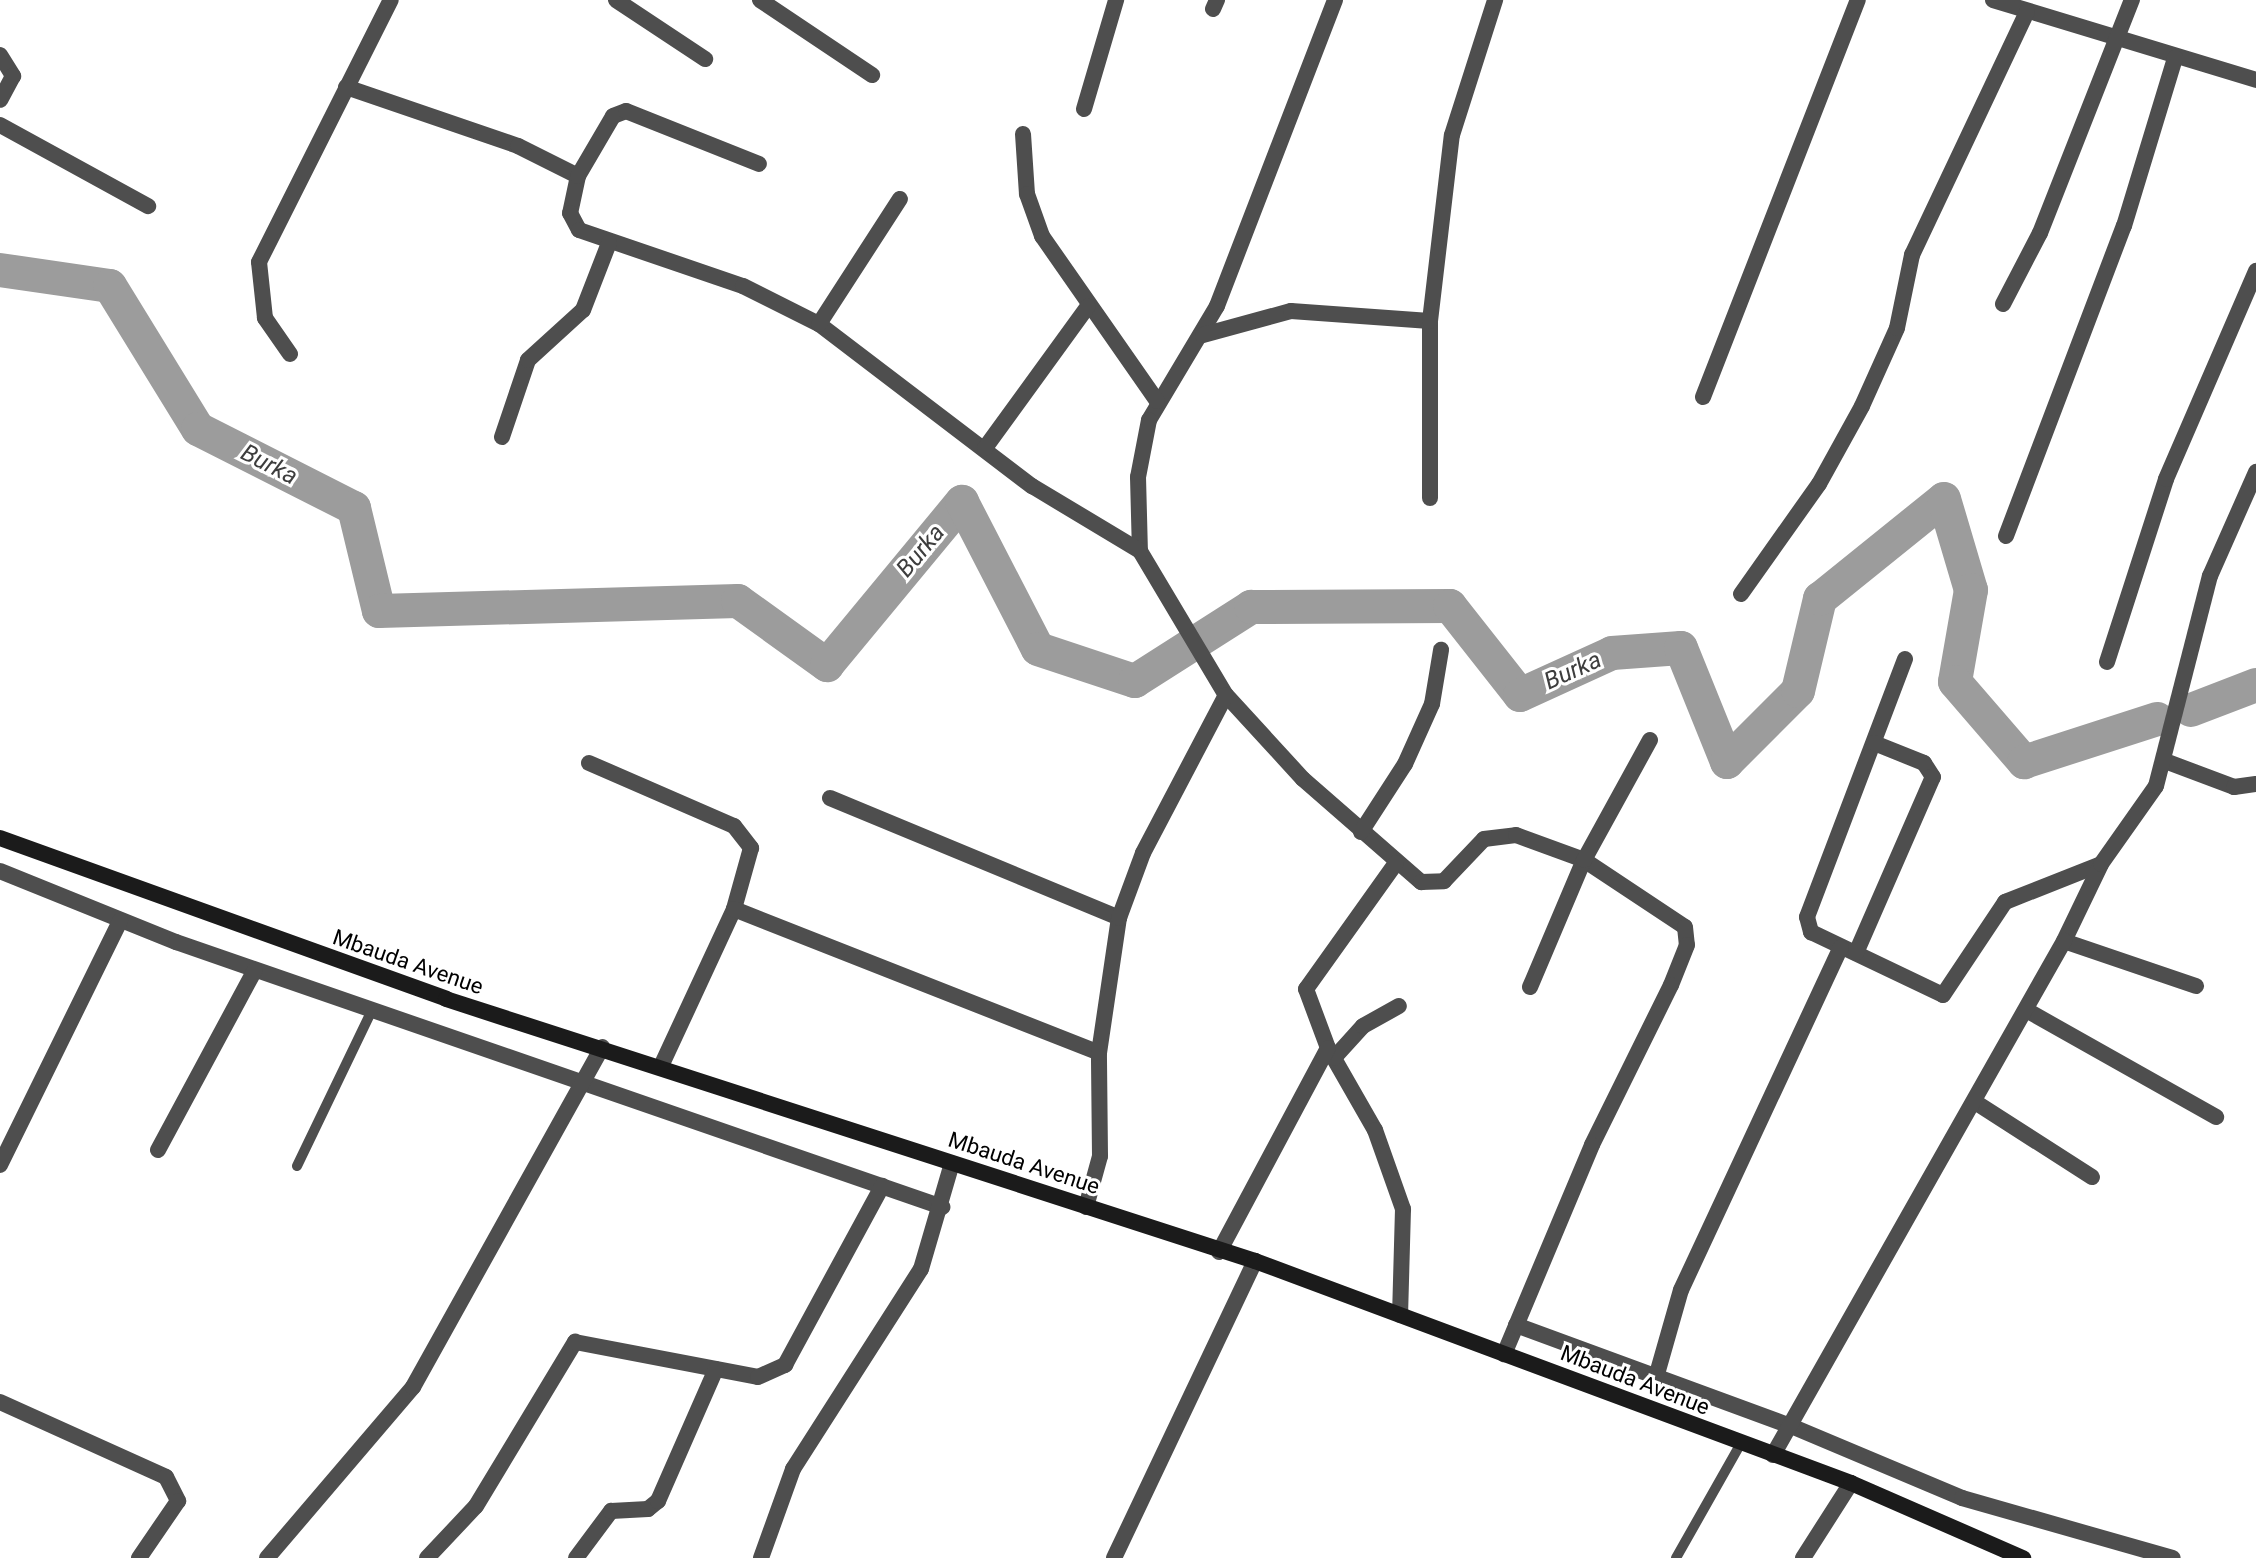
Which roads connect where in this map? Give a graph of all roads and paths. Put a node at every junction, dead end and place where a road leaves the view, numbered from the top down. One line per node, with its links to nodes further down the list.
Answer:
1 (391, 0): 17 (street)
2 (616, 0): 14 (street)
3 (760, 0): 15 (street)
4 (1116, 0): 19 (street)
5 (1335, 0): 32 (street)
6 (1495, 0): 30 (street)
7 (1858, 0): 34 (street)
8 (1993, 0): 10 (street)
9 (2132, 0): 11 (street)
10 (2027, 12): 11 (street); 42 (street)
11 (2116, 39): 13 (street); 28 (street)
12 (0, 55): 18 (street)
13 (2175, 58): 16 (street); 40 (street)
14 (705, 59)
15 (872, 75)
16 (2256, 80)
17 (346, 87): 23 (street); 33 (street)
18 (0, 100)
19 (1084, 109)
20 (0, 125): 25 (street)
21 (1023, 134): 29 (street)
22 (759, 164): 23 (street)
23 (578, 176): 26 (street)
24 (900, 199): 31 (street)
25 (148, 206)
26 (609, 243): 31 (street); 36 (street)
27 (2256, 271): 45 (street)
28 (2003, 304)
29 (1088, 306): 35 (street); 37 (street)
30 (1430, 321): 32 (street); 39 (street)
31 (819, 324): 37 (street)
32 (1203, 335): 35 (street)
33 (290, 354)
34 (1703, 397)
35 (1157, 401): 41 (street)
36 (502, 437)
37 (985, 448): 41 (street)
38 (2256, 472): 49 (street)
39 (1430, 498)
40 (2006, 536)
41 (1140, 551): 46 (street)
42 (1741, 594)
43 (1441, 650): 53 (street)
44 (1905, 659): 48 (street)
45 (2107, 662)
46 (1226, 695): 53 (street); 60 (street)
47 (1650, 740): 55 (street)
48 (1874, 743): 63 (street); 63 (street)
49 (2165, 761): 51 (street); 57 (street)
50 (589, 763): 59 (street)
51 (2256, 784)
52 (830, 798): 60 (street)
53 (1361, 832): 56 (street)
54 (0, 838): 70 (street, Mbauda Avenue)
55 (1584, 860): 56 (street); 66 (street); 88 (street)
56 (1396, 863): 72 (street)
57 (2101, 864): 62 (street); 63 (street)
58 (0, 871): 61 (street)
59 (734, 909): 71 (street); 73 (street)
60 (1119, 918): 71 (street)
61 (120, 921): 64 (street); 79 (street)
62 (2064, 941): 65 (street); 69 (street)
63 (1848, 950): 91 (street)
64 (255, 970): 68 (street); 77 (street)
65 (2196, 986)
66 (1530, 987)
67 (1399, 1006): 72 (street)
68 (373, 1008): 74 (street); 80 (lane)
69 (2028, 1011): 75 (street); 76 (street)
70 (602, 1047): 73 (street, Mbauda Avenue); 74 (street)
71 (1099, 1053): 84 (street)
72 (1331, 1053): 85 (street); 87 (street)
73 (661, 1066): 78 (street, Mbauda Avenue)
74 (586, 1084): 82 (street); 98 (street)
75 (1975, 1102): 81 (street); 93 (street)
76 (2216, 1117)
77 (158, 1150)
78 (952, 1163): 83 (street); 84 (street, Mbauda Avenue)
79 (0, 1165)
80 (297, 1166)
81 (2092, 1177)
82 (882, 1186): 83 (street); 90 (street)
83 (942, 1207): 101 (street)
84 (1086, 1207): 85 (street, Mbauda Avenue)
85 (1219, 1252): 86 (street, Mbauda Avenue)
86 (1255, 1261): 87 (street, Mbauda Avenue); 102 (street)
87 (1400, 1315): 89 (street, Mbauda Avenue)
88 (1516, 1325): 89 (street); 91 (street)
89 (1504, 1354): 94 (street, Mbauda Avenue)
90 (716, 1369): 99 (street); 100 (street)
91 (1657, 1374): 93 (street)
92 (0, 1402): 97 (street)
93 (1791, 1426): 95 (street); 106 (street)
94 (1741, 1443): 95 (street, Mbauda Avenue); 103 (lane)
95 (1773, 1455): 96 (street, Mbauda Avenue)
96 (1851, 1483): 104 (street); 105 (street, Mbauda Avenue)
97 (139, 1558)
98 (267, 1558)
99 (427, 1558)
100 (576, 1558)
101 (761, 1558)
102 (1114, 1558)
103 (1676, 1558)
104 (1803, 1558)
105 (2023, 1558)
106 (2173, 1558)

